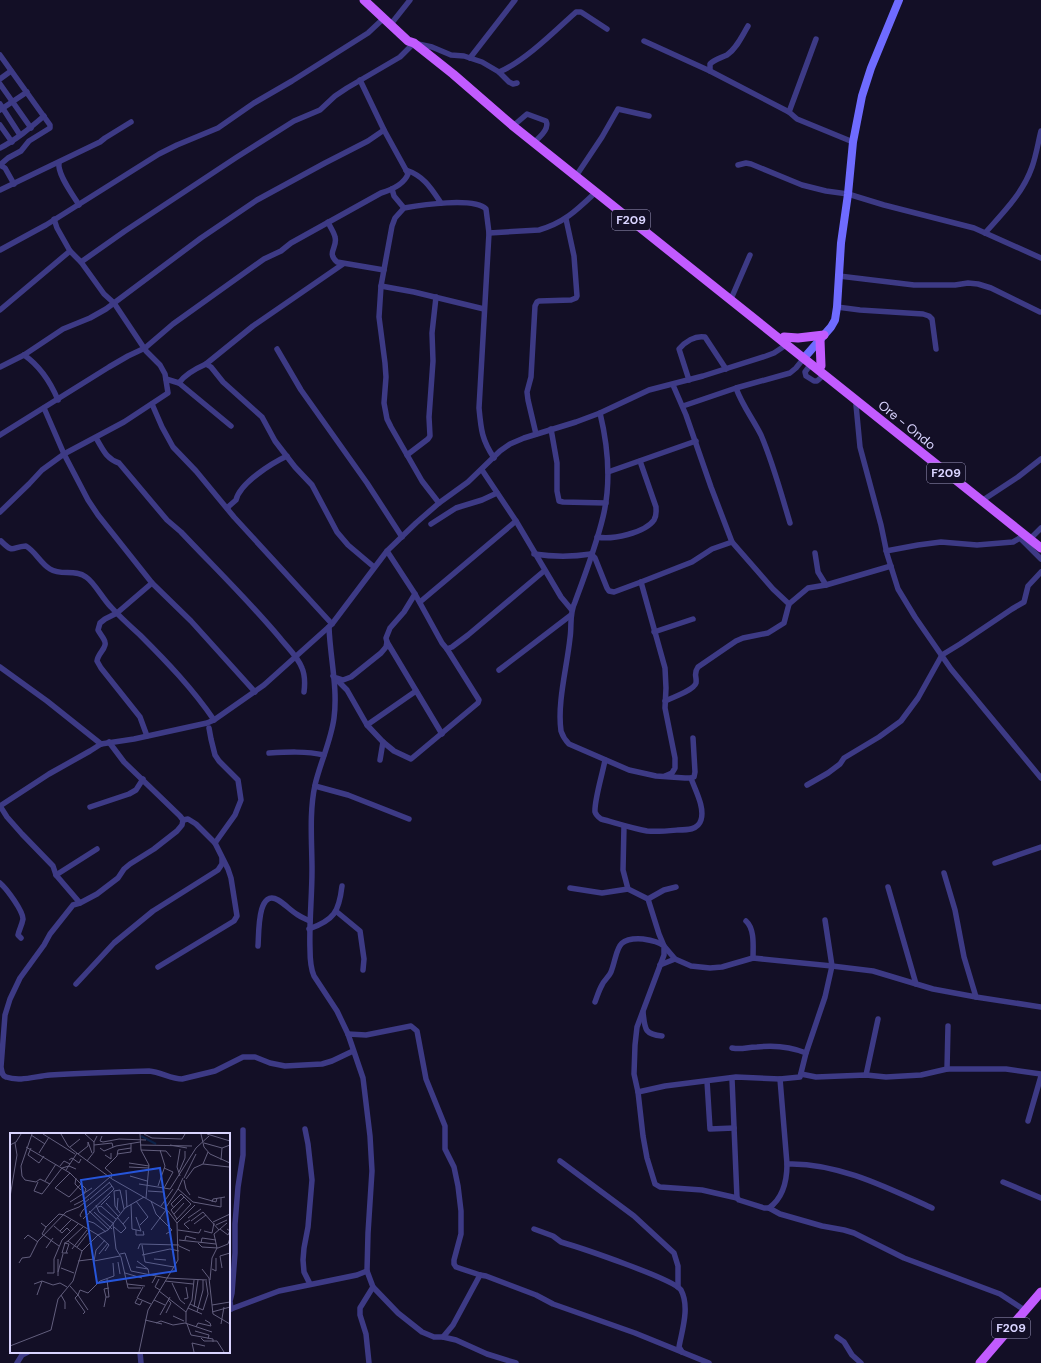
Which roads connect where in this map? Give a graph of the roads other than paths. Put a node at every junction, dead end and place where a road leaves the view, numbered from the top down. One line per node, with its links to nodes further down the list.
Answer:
1 (364, 0): 5 (main road, F209)
2 (410, 0): 5 (street)
3 (515, 0): 12 (street)
4 (899, 0): 34 (main road)
5 (387, 21): 10 (main road, F209); 47 (street)
6 (748, 26): 14 (street)
7 (607, 29): 15 (street)
8 (816, 39): 23 (street)
9 (644, 41): 14 (street)
10 (411, 42): 12 (street); 17 (street); 28 (main road, F209)
11 (0, 55): 13 (street)
12 (470, 58): 15 (street)
13 (11, 71): 16 (street); 20 (street)
14 (710, 71): 23 (street)
15 (499, 72): 18 (street)
16 (0, 79)
17 (360, 80): 30 (street); 58 (street)
18 (517, 83)
19 (0, 84): 21 (street)
20 (27, 92): 21 (street); 24 (street)
21 (13, 102): 22 (street); 29 (street)
22 (1, 108): 32 (street)
23 (788, 112): 34 (street)
24 (44, 116): 29 (street); 41 (street)
25 (649, 116): 40 (street)
26 (131, 122): 37 (street)
27 (0, 125): 33 (street)
28 (513, 126): 35 (main road, F209); 35 (street)
29 (31, 128): 32 (street)
30 (384, 130): 39 (street); 65 (street)
31 (1041, 131): 53 (street)
32 (20, 135): 33 (street)
33 (12, 142): 36 (street)
34 (853, 142): 45 (main road)
35 (534, 143): 40 (main road, F209)
36 (1, 146)
37 (59, 163): 41 (street); 47 (street)
38 (738, 165): 45 (street)
39 (406, 170): 42 (street); 46 (street)
40 (576, 176): 44 (main road, F209)
41 (14, 184): 43 (street)
42 (392, 189): 48 (street); 51 (street)
43 (0, 190)
44 (596, 192): 50 (street); 64 (main road, F209)
45 (848, 194): 53 (street); 61 (main road)
46 (441, 203): 48 (street); 52 (street)
47 (79, 205): 49 (street)
48 (404, 208): 60 (street)
49 (54, 219): 54 (street); 55 (street)
50 (566, 219): 52 (street); 94 (street)
51 (328, 222): 59 (street); 72 (street)
52 (489, 233): 67 (street)
53 (985, 233): 57 (street)
54 (0, 250)
55 (70, 251): 58 (street); 68 (street)
56 (750, 255): 64 (street)
57 (1041, 258)
58 (81, 262): 65 (street)
59 (343, 264): 60 (street); 77 (street)
60 (384, 270): 62 (street)
61 (839, 276): 66 (main road); 69 (street)
62 (381, 286): 63 (street); 99 (street)
63 (436, 297): 67 (street); 99 (street)
64 (731, 300): 71 (main road, F209)
65 (114, 303): 72 (street); 75 (street)
66 (837, 307): 70 (main road); 74 (street)
67 (484, 309): 101 (street)
68 (0, 310)
69 (1040, 312)
70 (822, 338): 71 (main road); 76 (main road); 78 (main road)
71 (785, 341): 76 (main road, F209); 80 (street)
72 (145, 348): 81 (street); 87 (street)
73 (277, 349): 116 (street)
74 (936, 349)
75 (24, 354): 79 (street); 87 (street)
76 (805, 357): 78 (main road, F209); 85 (street)
77 (206, 364): 83 (street); 100 (street)
78 (816, 365): 86 (main road, F209); 86 (main road, F209)
79 (0, 368)
80 (726, 369): 82 (street); 82 (street)
81 (166, 379): 83 (street); 88 (street)
82 (689, 380): 84 (street)
83 (180, 383): 92 (street)
84 (673, 385): 89 (street); 91 (street)
85 (736, 388): 89 (street); 113 (street)
86 (854, 398): 107 (main road, Ore - Ondo / F209); 123 (street)
87 (58, 400): 90 (street)
88 (152, 404): 96 (street); 110 (street)
89 (683, 406): 97 (street)
90 (44, 408): 95 (street); 98 (street)
91 (600, 413): 93 (street); 105 (street)
92 (230, 426)
93 (551, 429): 94 (street); 109 (street)
94 (536, 434): 101 (street)
95 (0, 435)
96 (96, 438): 98 (street); 146 (street)
97 (696, 441): 103 (street); 120 (street)
98 (64, 454): 111 (street); 133 (street)
99 (407, 455): 108 (street)
100 (287, 456): 110 (street); 129 (street)
101 (494, 458): 104 (street)
102 (1041, 458): 107 (street)
103 (640, 460): 105 (street); 117 (street)
104 (482, 470): 106 (street); 108 (street)
105 (608, 472): 109 (street)
106 (497, 493): 112 (street); 114 (street)
107 (983, 500): 118 (main road, Ore - Ondo / F209)
108 (439, 503): 116 (street)
109 (606, 503): 117 (street)
110 (228, 509): 141 (street)
111 (0, 512)
112 (516, 521): 125 (street); 136 (street)
113 (790, 523)
114 (431, 524)
115 (1041, 528): 118 (street)
116 (402, 537): 122 (street)
117 (597, 537): 126 (street)
118 (1025, 537): 121 (main road, Ore - Ondo / F209); 123 (street); 127 (street)
119 (1, 541): 139 (street)
120 (732, 542): 132 (street); 137 (street)
121 (1041, 548)
122 (387, 551): 129 (street); 135 (street)
123 (886, 551): 128 (street)
124 (815, 553): 134 (street)
125 (534, 554): 126 (street); 130 (street)
126 (591, 554): 132 (street); 138 (street)
127 (1041, 558)
128 (890, 566): 134 (street); 145 (street)
129 (374, 567): 141 (street)
130 (544, 571): 138 (street); 144 (street)
131 (1041, 572): 145 (street)
132 (641, 582): 142 (street)
133 (152, 583): 139 (street); 151 (street)
134 (826, 585): 137 (street)
135 (415, 594): 136 (street); 143 (street)
136 (420, 602): 144 (street)
137 (789, 604): 153 (street)
138 (571, 612): 148 (street); 166 (street)
139 (117, 613): 154 (street); 158 (street)
140 (693, 619): 142 (street)
141 (331, 626): 146 (street); 149 (street)
142 (654, 632): 153 (street)
143 (387, 642): 149 (street); 150 (street)
144 (447, 648): 157 (street)
145 (942, 655): 169 (street); 171 (street)
146 (296, 657): 151 (street); 152 (street)
147 (0, 667): 162 (street)
148 (499, 670)
149 (333, 676): 155 (street); 164 (street)
150 (416, 690): 155 (street); 157 (street)
151 (255, 692): 154 (street)
152 (304, 692)
153 (665, 701): 167 (street)
154 (214, 720): 158 (street)
155 (368, 725): 161 (street)
156 (209, 728): 178 (street)
157 (442, 734): 161 (street)
158 (147, 736): 160 (street)
159 (693, 738): 168 (street)
160 (109, 742): 162 (street); 170 (street)
161 (383, 742): 165 (street)
162 (101, 744): 173 (street)
163 (269, 753): 164 (street)
164 (324, 755): 172 (street)
165 (380, 760)
166 (605, 760): 167 (street); 177 (street)
167 (665, 776): 168 (street)
168 (691, 778): 177 (street)
169 (1041, 778)
170 (143, 779): 174 (street); 176 (street)
171 (807, 785)
172 (315, 786): 175 (street); 195 (street)
173 (0, 806): 184 (street)
174 (90, 807)
175 (409, 819)
176 (183, 820): 178 (street); 192 (street)
177 (624, 826): 190 (street)
178 (215, 843): 181 (street)
179 (1041, 847): 182 (street)
180 (96, 849): 184 (street)
181 (222, 858): 205 (street); 207 (street)
182 (994, 863)
183 (944, 873): 209 (street)
184 (56, 875): 192 (street)
185 (0, 883): 198 (street)
186 (342, 886): 193 (street)
187 (676, 887): 191 (street)
188 (888, 887): 208 (street)
189 (570, 888): 190 (street)
190 (628, 889): 191 (street)
191 (648, 899): 200 (street)
192 (80, 903): 217 (street)
193 (337, 912): 197 (street); 206 (street)
194 (825, 920): 204 (street)
195 (310, 921): 197 (street); 199 (street)
196 (746, 921): 201 (street)
197 (309, 929): 215 (street)
198 (21, 938)
199 (258, 946)
200 (664, 946): 202 (street); 203 (street); 210 (street)
201 (753, 958): 202 (street); 204 (street)
202 (675, 959): 203 (street)
203 (660, 965): 212 (street)
204 (832, 966): 208 (street); 220 (street)
205 (158, 967)
206 (363, 970)
207 (76, 984)
208 (916, 984): 209 (street)
209 (976, 998): 211 (street)
210 (595, 1002)
211 (1041, 1007)
212 (643, 1010): 216 (street); 228 (street)
213 (878, 1019): 223 (street)
214 (948, 1026): 221 (street)
215 (348, 1034): 219 (street); 242 (street)
216 (662, 1036)
217 (1, 1043): 219 (street)
218 (732, 1048): 220 (street)
219 (353, 1051): 241 (street)
220 (806, 1053): 222 (street)
221 (947, 1070): 223 (street); 224 (street)
222 (802, 1074): 223 (street); 226 (street)
223 (866, 1074)
224 (1041, 1075): 229 (street)
225 (732, 1079): 226 (street); 227 (street); 230 (street)
226 (780, 1079): 234 (street)
227 (707, 1081): 228 (street); 230 (street)
228 (638, 1092): 236 (street)
229 (1028, 1121)
230 (734, 1128): 236 (street)
231 (243, 1130): 247 (street)
232 (305, 1130): 243 (street)
233 (560, 1161): 245 (street)
234 (787, 1164): 238 (street); 239 (street)
235 (1003, 1182): 237 (street)
236 (737, 1198): 238 (street)
237 (1041, 1198)
238 (769, 1208): 248 (street)
239 (932, 1208)
240 (534, 1229): 245 (street)
241 (367, 1272): 243 (street); 244 (street)
242 (480, 1275): 249 (street); 251 (street)
243 (310, 1284): 247 (street)
244 (374, 1287): 249 (street); 256 (street)
245 (678, 1287): 251 (street)
246 (1041, 1292): 248 (main road, F209)
247 (230, 1309)
248 (1026, 1311): 260 (main road, F209)
249 (443, 1337): 257 (street)
250 (837, 1337): 259 (street)
251 (682, 1352): 258 (street)
252 (26, 1353): 254 (street)
253 (140, 1353): 255 (street)
254 (17, 1363)
255 (141, 1363)
256 (369, 1363)
257 (516, 1363)
258 (708, 1363)
259 (861, 1363)
260 (980, 1363)

